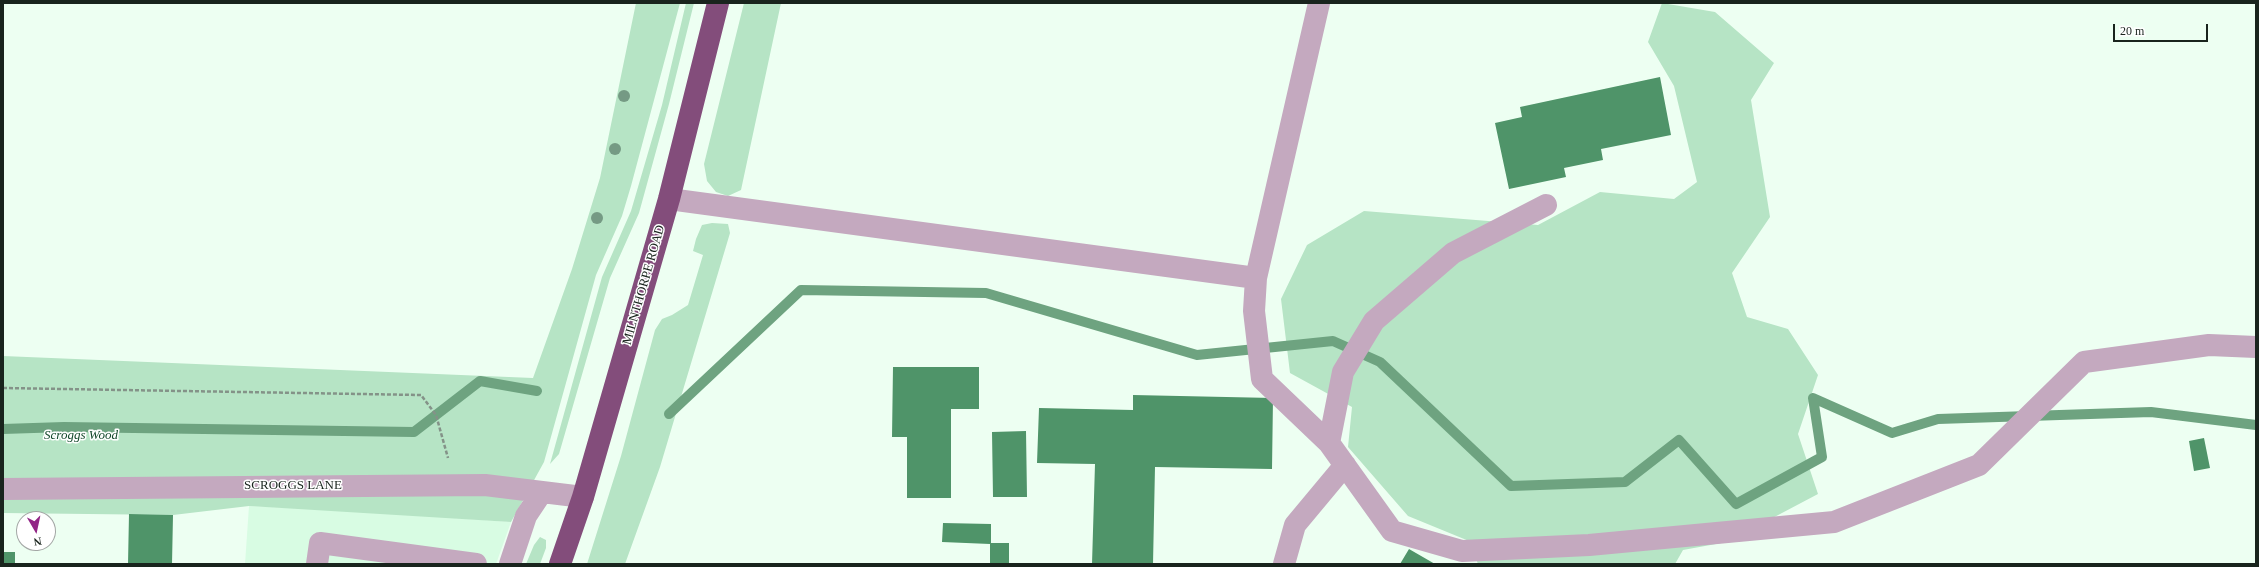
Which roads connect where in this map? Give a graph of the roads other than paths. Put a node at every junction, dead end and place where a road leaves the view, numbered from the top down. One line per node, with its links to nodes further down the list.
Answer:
1 (718, 3): 3 (highway, MILNTHORPE ROAD)
2 (1318, 3): 5 (street)
3 (668, 199): 5 (street); 11 (highway, MILNTHORPE ROAD)
4 (1546, 205): 7 (street)
5 (1256, 278): 7 (street)
6 (2256, 348): 8 (street)
7 (1329, 443): 8 (street)
8 (1345, 465): 16 (street)
9 (3, 489): 10 (street, SCROGGS LANE)
10 (542, 492): 11 (street, SCROGGS LANE); 14 (street)
11 (583, 497): 15 (highway, MILNTHORPE ROAD)
12 (317, 564): 13 (street)
13 (476, 564)
14 (510, 564)
15 (560, 564)
16 (1284, 564)

